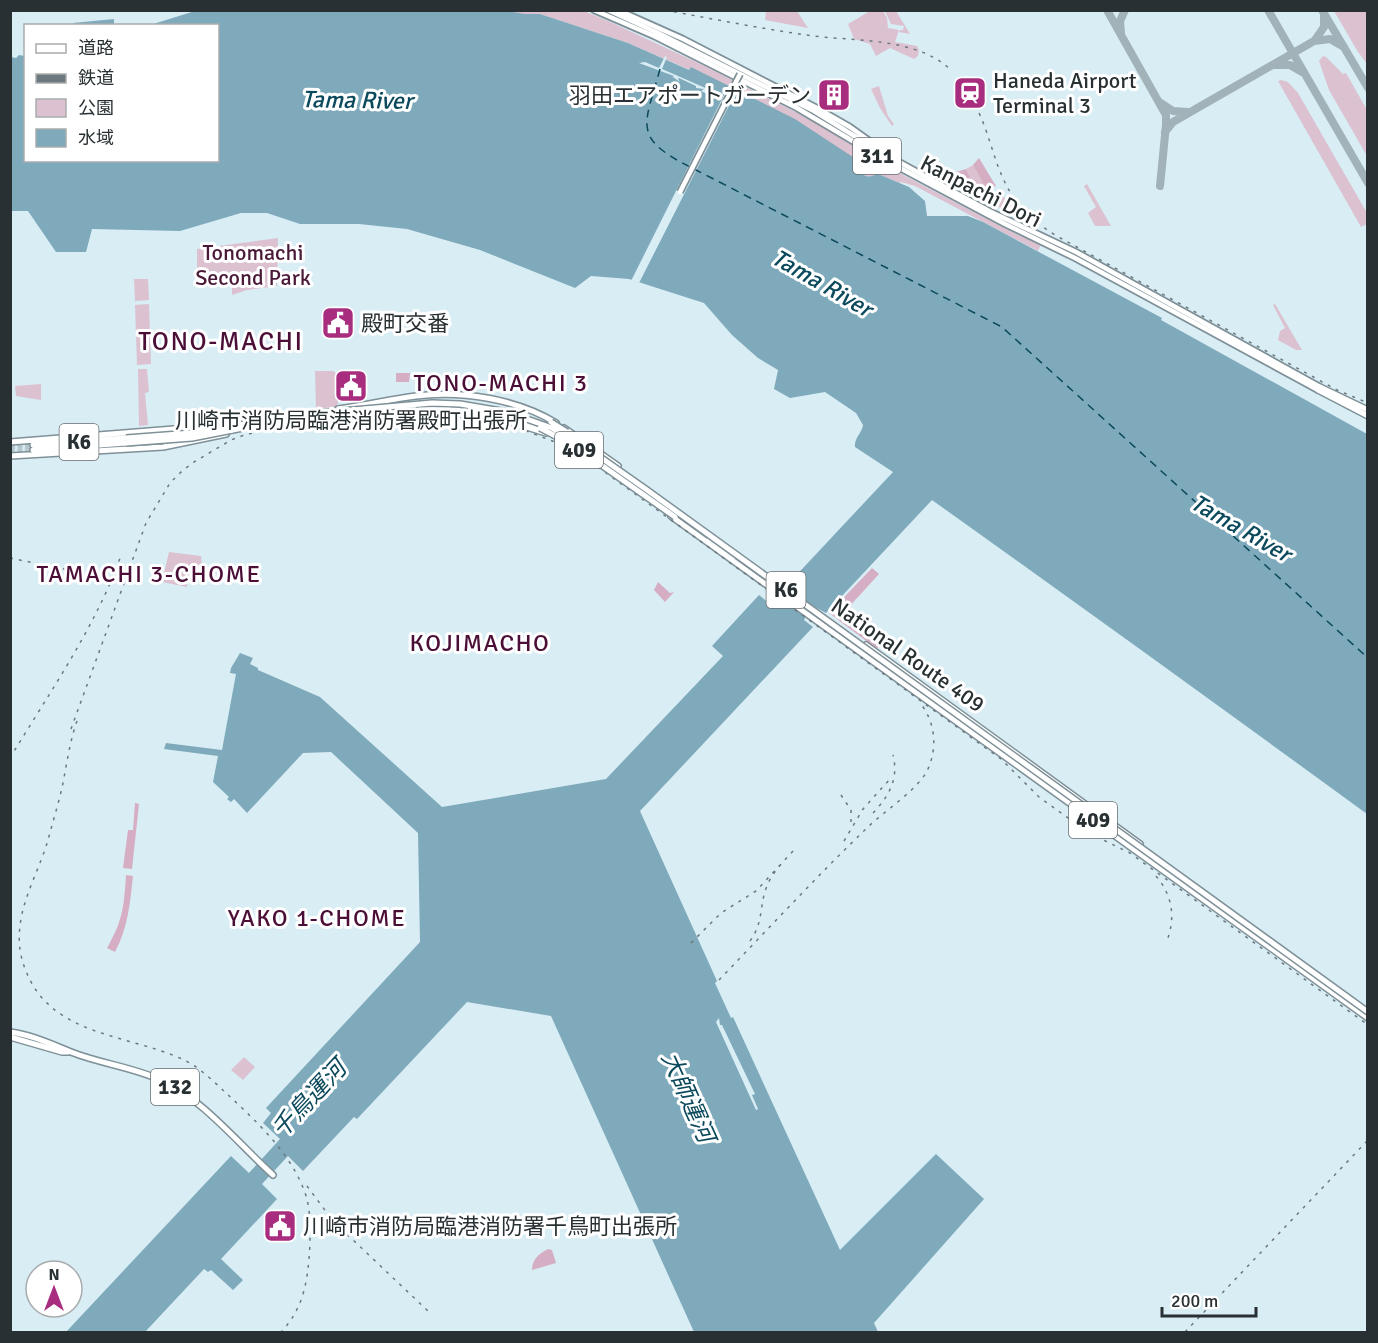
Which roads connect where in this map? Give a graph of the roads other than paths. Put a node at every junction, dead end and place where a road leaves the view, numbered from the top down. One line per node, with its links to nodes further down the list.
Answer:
1 (594, 10): 6 (main road, Kanpachi Dori / 311)
2 (605, 10): 4 (main road, 311)
3 (618, 10): 7 (main road, Kanpachi Dori / 311)
4 (740, 74): 5 (main road, 311); 8 (main road, bridge)
5 (845, 130): 6 (main road); 7 (main road)
6 (883, 159): 9 (main road, Kanpachi Dori / 311)
7 (898, 161): 9 (main road, Kanpachi Dori / 311)
8 (680, 192)
9 (1319, 389): 11 (highway); 13 (highway)
10 (396, 399): 14 (highway, National Route 409 / 409); 16 (highway, bridge); 18 (highway, National Route 409 / 409, bridge)
11 (1368, 410)
12 (467, 413): 15 (highway, National Route 409 / 409); 17 (highway, bridge); 18 (highway, National Route 409 / 409)
13 (1368, 416)
14 (10, 442)
15 (10, 456)
16 (647, 490): 17 (highway, K6, bridge); 18 (highway, K6, bridge)
17 (738, 559): 18 (highway, K6, bridge)
18 (1368, 1014)
19 (10, 1032): 21 (highway, 132)
20 (10, 1037): 21 (highway, 132)
21 (69, 1052): 22 (highway, 132)
22 (273, 1175)

